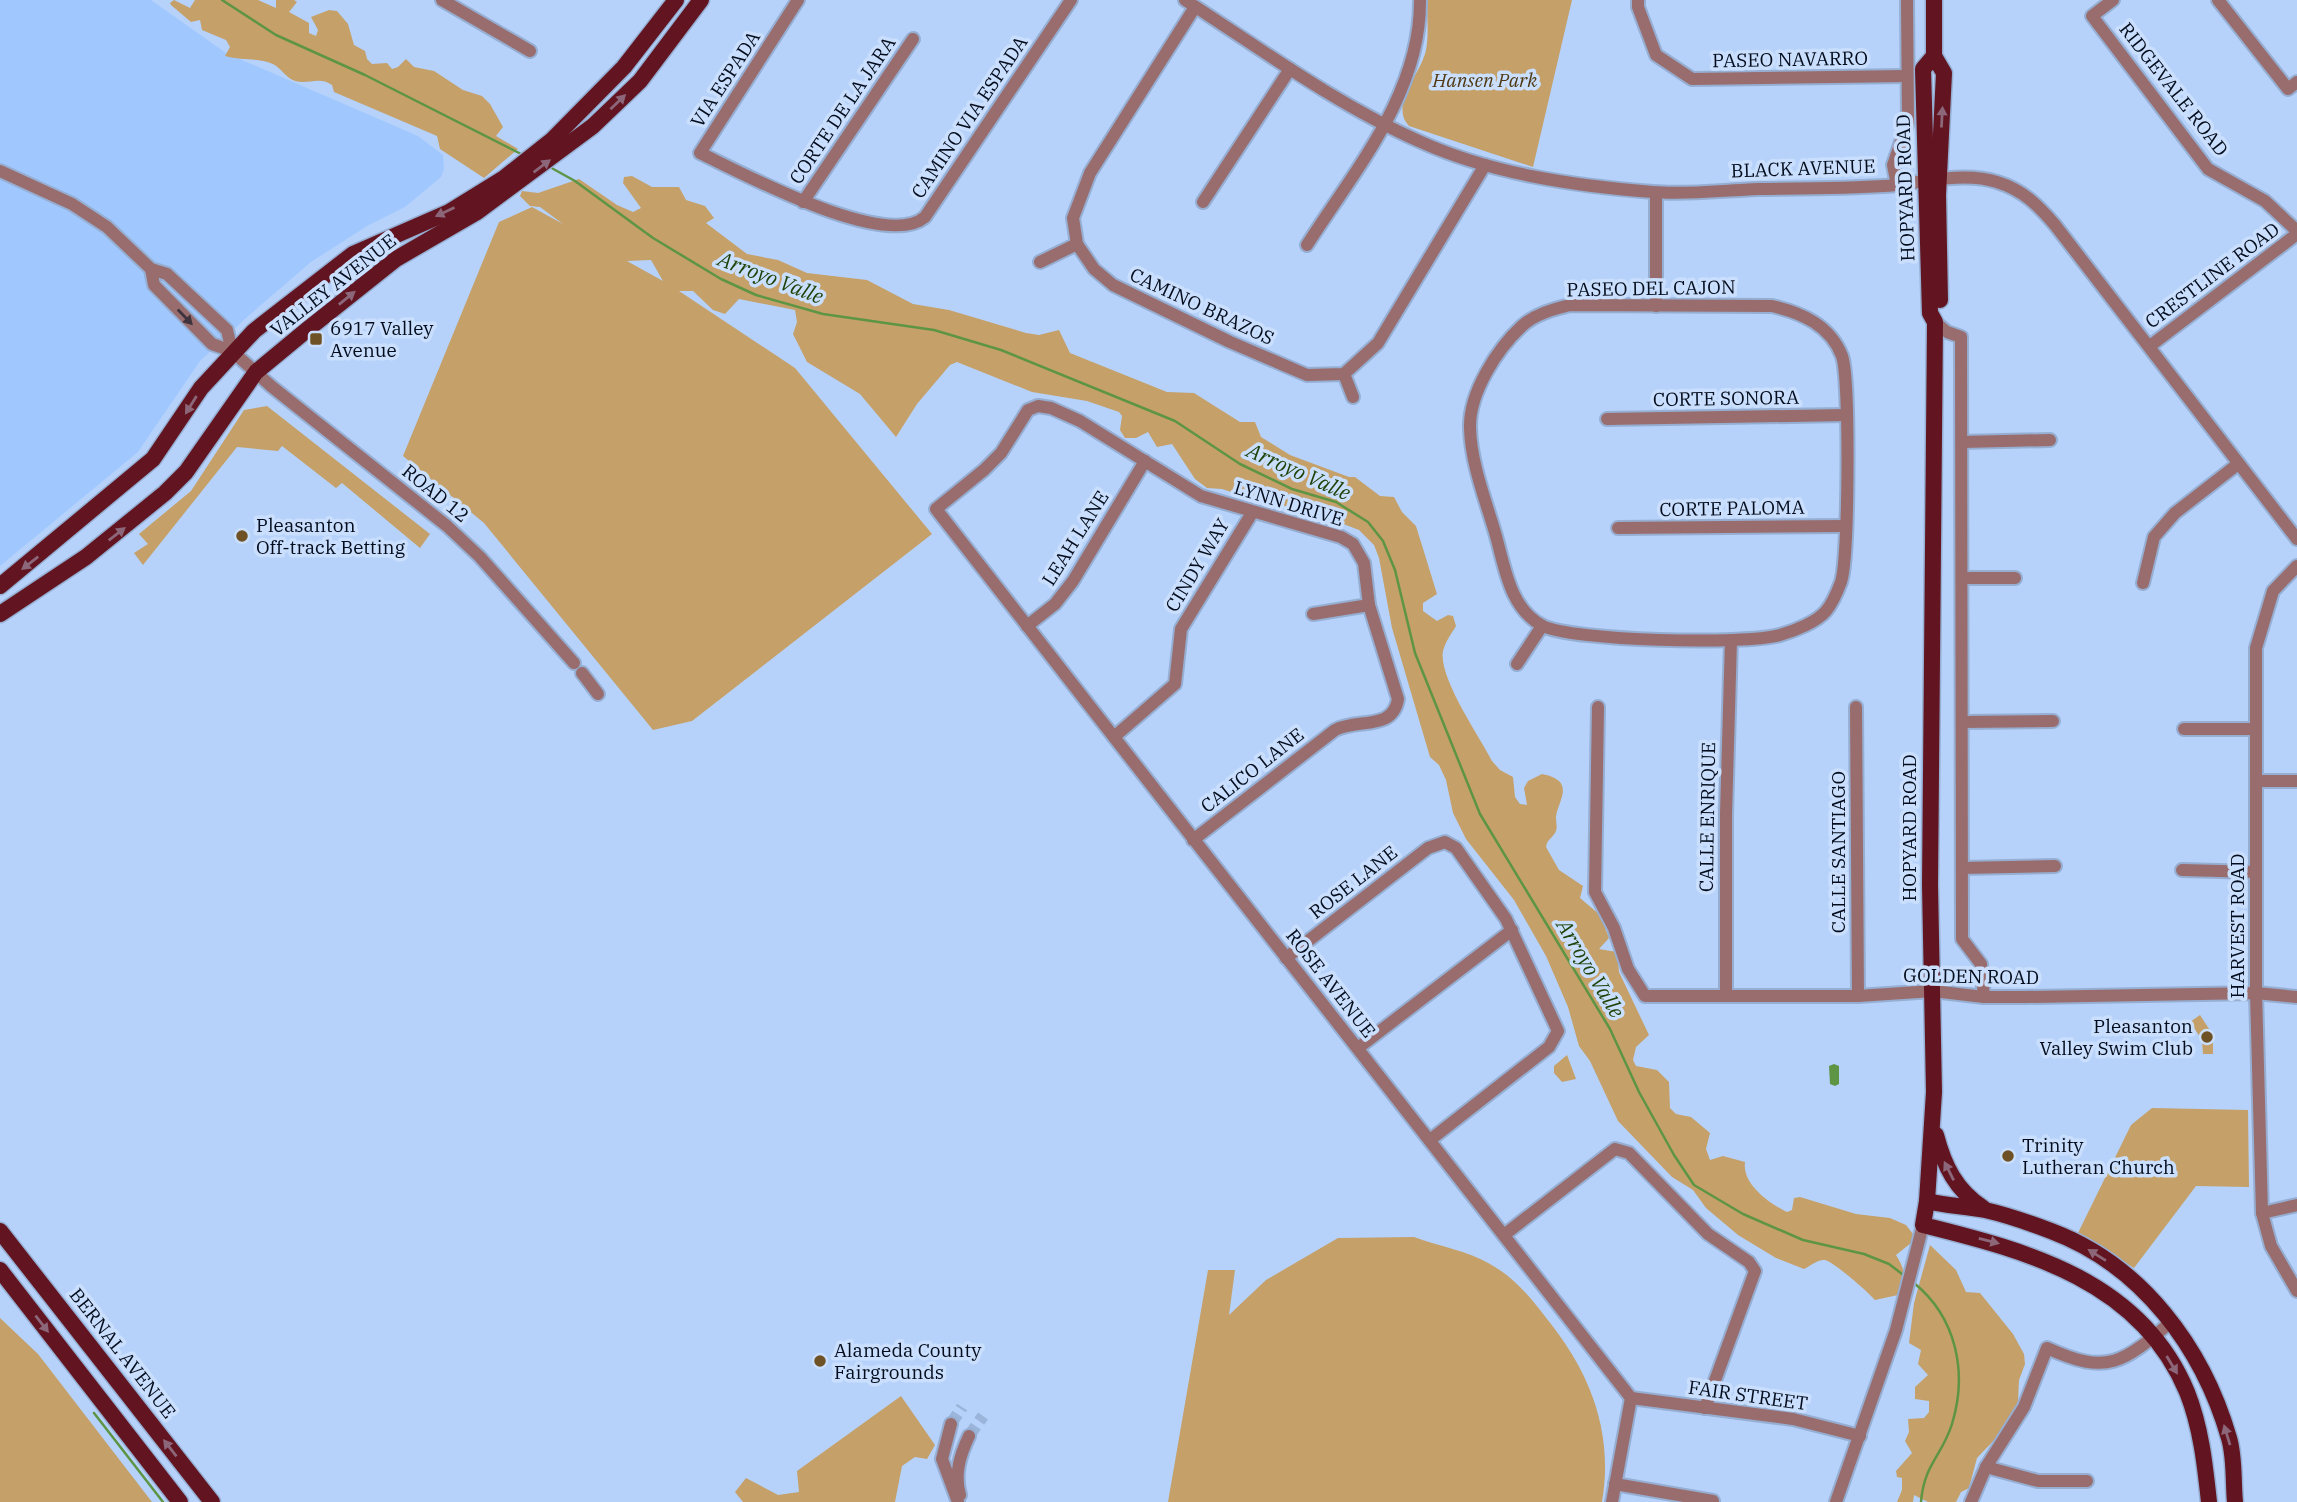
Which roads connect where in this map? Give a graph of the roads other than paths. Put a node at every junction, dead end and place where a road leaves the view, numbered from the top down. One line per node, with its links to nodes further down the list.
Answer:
1 (442, 0): 14 (street)
2 (676, 0): 19 (main road, VALLEY AVENUE)
3 (701, 0): 19 (main road, VALLEY AVENUE, one-way to 3)
4 (798, 0): 26 (street, VIA ESPADA)
5 (1071, 0): 26 (street, CAMINO VIA ESPADA)
6 (1420, 0): 18 (street)
7 (1638, 0): 16 (street, PASEO NAVARRO)
8 (1907, 0): 16 (street, HOPYARD ROAD)
9 (1934, 0): 22 (main road, HOPYARD ROAD)
10 (2113, 0): 28 (street, RIDGEVALE ROAD)
11 (2218, 0): 17 (street)
12 (1190, 3): 15 (street, BLACK AVENUE); 29 (street)
13 (913, 39): 26 (street, CORTE DE LA JARA)
14 (530, 51)
15 (1290, 69): 18 (street, BLACK AVENUE); 27 (street)
16 (1907, 76): 24 (street, HOPYARD ROAD)
17 (2297, 82)
18 (1385, 124): 20 (street, BLACK AVENUE); 30 (street)
19 (560, 144): 23 (main road, VALLEY AVENUE)
20 (1485, 165): 25 (street, BLACK AVENUE); 38 (street)
21 (0, 172): 32 (street)
22 (1932, 181): 24 (street, BLACK AVENUE); 34 (main road, HOPYARD ROAD); 35 (street, BLACK AVENUE)
23 (510, 182): 36 (main road, VALLEY AVENUE, one-way to 36); 37 (main road, VALLEY AVENUE, one-way to 23)
24 (1897, 184): 25 (street, BLACK AVENUE)
25 (1656, 193): 33 (street)
26 (803, 202)
27 (1203, 202)
28 (2297, 232): 35 (street, CRESTLINE ROAD)
29 (1077, 244): 31 (street); 38 (street, CAMINO BRAZOS)
30 (1307, 245)
31 (1040, 262)
32 (151, 269): 36 (street, one-way to 36); 36 (street)
33 (1656, 306): 40 (street, PASEO DEL CAJON); 60 (street, PASEO DEL CAJON)
34 (1935, 322): 43 (street); 81 (main road, HOPYARD ROAD)
35 (2150, 346): 45 (street, BLACK AVENUE)
36 (232, 351): 37 (street, ROAD 12); 55 (main road, VALLEY AVENUE, one-way to 55)
37 (256, 372): 57 (main road, VALLEY AVENUE, one-way to 37); 63 (street, ROAD 12)
38 (1344, 374): 39 (street)
39 (1353, 397)
40 (1845, 415): 41 (street, CORTE SONORA); 48 (street, PASEO DEL CAJON)
41 (1607, 419)
42 (2050, 440): 43 (street)
43 (1962, 442): 52 (street)
44 (1145, 461): 46 (street, LYNN DRIVE); 47 (street, LYNN DRIVE); 59 (street, LEAH LANE)
45 (2238, 464): 50 (street, BLACK AVENUE); 54 (street)
46 (936, 509): 59 (street, ROSE AVENUE)
47 (1252, 513): 56 (street, LYNN DRIVE); 71 (street, CINDY WAY)
48 (1846, 526): 49 (street, CORTE PALOMA); 61 (street, PASEO DEL CAJON)
49 (1618, 528)
50 (2297, 539)
51 (2297, 566): 69 (street, HARVEST ROAD)
52 (1962, 578): 53 (street); 67 (street)
53 (2015, 578)
54 (2143, 583)
55 (0, 586)
56 (1369, 605): 58 (street); 70 (street, LYNN DRIVE)
57 (0, 614)
58 (1312, 614)
59 (1027, 626): 71 (street, ROSE AVENUE)
60 (1542, 626): 61 (street, PASEO DEL CAJON); 62 (street)
61 (1731, 640): 83 (street, CALLE ENRIQUE)
62 (1517, 664)
63 (598, 694)
64 (1598, 707): 83 (street, GOLDEN ROAD)
65 (1856, 707): 84 (street, CALLE SANTIAGO)
66 (2053, 721): 67 (street)
67 (1962, 722): 76 (street)
68 (2184, 729): 69 (street)
69 (2255, 729): 72 (street, HARVEST ROAD)
70 (1335, 730): 74 (street, CALICO LANE)
71 (1114, 737): 74 (street, ROSE AVENUE)
72 (2257, 781): 73 (street); 78 (street, HARVEST ROAD)
73 (2297, 781)
74 (1194, 840): 80 (street, ROSE AVENUE)
75 (2055, 866): 76 (street)
76 (1962, 869): 85 (street)
77 (2182, 870): 78 (street)
78 (2256, 872): 82 (street, HARVEST ROAD)
79 (1512, 930): 80 (street, ROSE LANE); 87 (street); 89 (street)
80 (1286, 958): 87 (street, ROSE AVENUE)
81 (1933, 991): 84 (street, GOLDEN ROAD); 85 (street, GOLDEN ROAD); 88 (main road, HOPYARD ROAD)
82 (2256, 993): 85 (street, GOLDEN ROAD); 86 (street, GOLDEN ROAD); 93 (street, HARVEST ROAD)
83 (1726, 994): 84 (street, GOLDEN ROAD)
84 (1858, 996)
85 (1984, 997)
86 (2297, 997)
87 (1358, 1048): 89 (street, ROSE AVENUE)
88 (1932, 1121): 90 (main road, HOPYARD ROAD); 92 (main road, one-way to 88)
89 (1430, 1140): 96 (street, ROSE AVENUE)
90 (1927, 1201): 92 (main road); 94 (main road, HOPYARD ROAD)
91 (2297, 1205): 93 (street)
92 (1985, 1210): 99 (main road, one-way to 92)
93 (2262, 1213): 98 (street, HARVEST ROAD)
94 (1923, 1225): 100 (main road, one-way to 100); 105 (street, HOPYARD ROAD)
95 (0, 1231): 110 (main road, BERNAL AVENUE, one-way to 95)
96 (1504, 1235): 101 (street, ROSE AVENUE); 102 (street)
97 (0, 1270): 109 (main road, one-way to 109)
98 (2297, 1291)
99 (2172, 1321): 100 (street); 117 (main road, one-way to 99)
100 (2154, 1336): 106 (street); 116 (main road, one-way to 116)
101 (1631, 1398): 102 (street, FAIR STREET); 108 (street)
102 (1705, 1408): 105 (street, FAIR STREET)
103 (951, 1424): 111 (street)
104 (969, 1436): 111 (street)
105 (1860, 1436): 114 (street, HOPYARD ROAD)
106 (1986, 1467): 107 (street); 115 (street)
107 (2087, 1481)
108 (1615, 1484): 112 (street); 113 (street)
109 (180, 1502)
110 (212, 1502)
111 (960, 1502)
112 (1612, 1502)
113 (1713, 1502)
114 (1836, 1502)
115 (1971, 1502)
116 (2209, 1502)
117 (2235, 1502)

